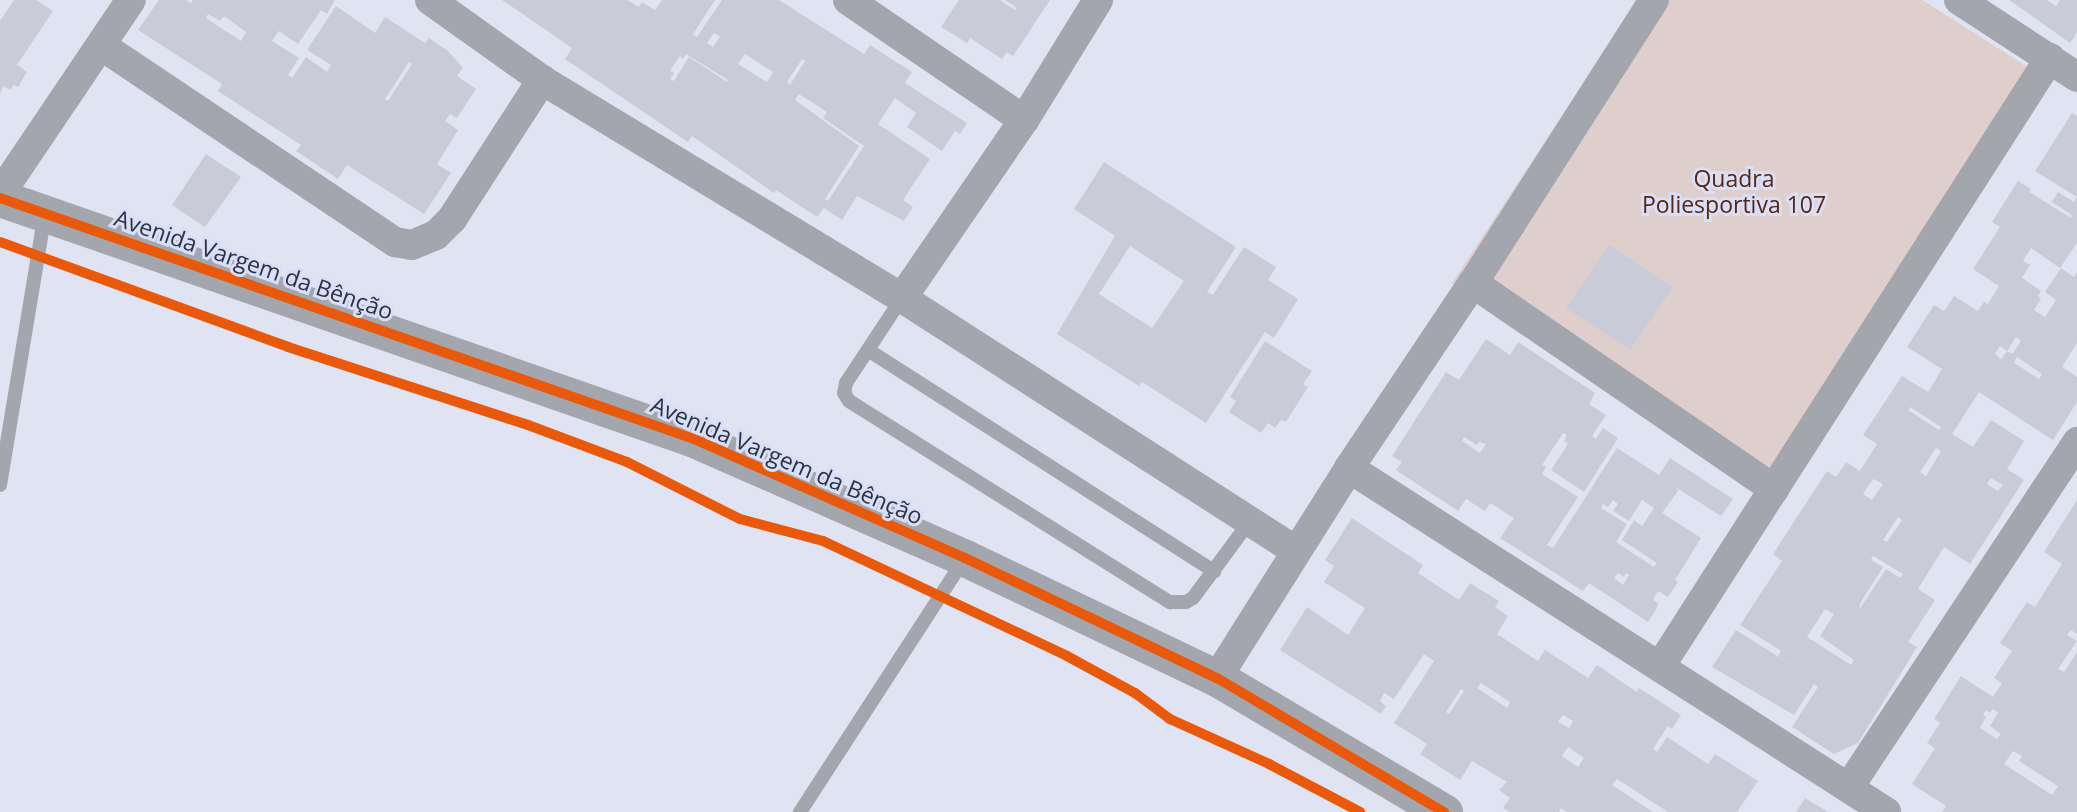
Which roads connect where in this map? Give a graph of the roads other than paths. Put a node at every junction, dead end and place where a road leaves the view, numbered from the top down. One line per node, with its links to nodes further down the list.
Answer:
1 (131, 0): 7 (street)
2 (430, 0): 10 (street)
3 (848, 0): 11 (street)
4 (1098, 0): 11 (street)
5 (1654, 0): 14 (street)
6 (1959, 0): 8 (street)
7 (102, 46): 10 (street); 12 (street)
8 (2050, 58): 9 (street); 20 (street)
9 (2077, 77)
10 (541, 80): 15 (street)
11 (1024, 120): 15 (street)
12 (0, 196): 13 (street, Avenida Vargem da Bênção)
13 (45, 214): 19 (lane); 23 (street, Avenida Vargem da Bênção)
14 (1473, 283): 18 (street); 20 (street)
15 (902, 298): 16 (lane); 21 (street)
16 (867, 350): 24 (lane); 24 (lane)
17 (2077, 442): 27 (street)
18 (1349, 468): 22 (street); 25 (street)
19 (0, 485)
20 (1773, 489): 25 (street)
21 (1250, 521): 22 (street); 24 (lane)
22 (1296, 551): 26 (street)
23 (965, 558): 26 (street, Avenida Vargem da Bênção); 28 (lane)
24 (1214, 571)
25 (1661, 665): 27 (street)
26 (1217, 678): 29 (street, Avenida Vargem da Bênção)
27 (1849, 786): 30 (street)
28 (800, 812)
29 (1444, 812)
30 (1886, 812)

